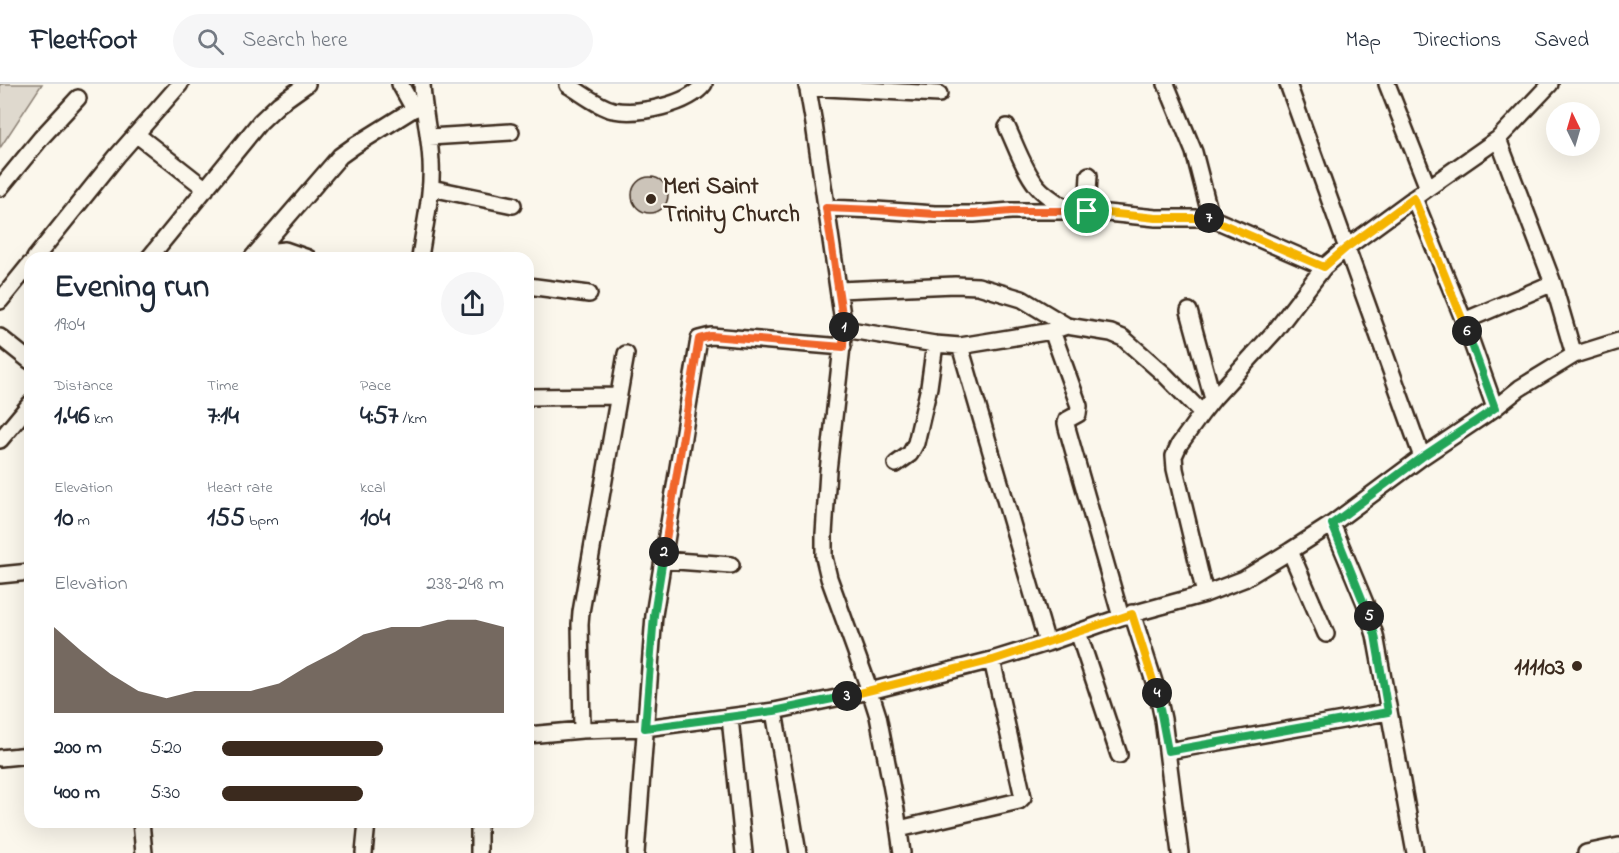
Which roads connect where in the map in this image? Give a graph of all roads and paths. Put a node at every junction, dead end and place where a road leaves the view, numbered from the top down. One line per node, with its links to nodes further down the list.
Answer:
1 (180, 84): 17 (street)
2 (307, 84): 26 (street)
3 (400, 84): 14 (street)
4 (422, 84): 14 (street)
5 (568, 84): 10 (street)
6 (1166, 84): 31 (street)
7 (1289, 84): 32 (street)
8 (1387, 84): 25 (street)
9 (1550, 84): 19 (street)
10 (700, 85)
11 (807, 85): 12 (street); 29 (street)
12 (939, 94)
13 (78, 98): 21 (street)
14 (418, 106): 18 (street); 35 (street)
15 (1007, 127): 30 (street)
16 (511, 132): 18 (street)
17 (136, 134): 26 (street); 33 (street)
18 (429, 136): 24 (street)
19 (1498, 139): 25 (street); 41 (street)
20 (0, 162): 21 (street)
21 (12, 173): 23 (street)
22 (1089, 175): 30 (street)
23 (0, 188)
24 (431, 188): 28 (street); 38 (street)
25 (1428, 188): 27 (street)
26 (206, 189): 34 (street)
27 (1414, 198): 32 (street); 47 (street)
28 (513, 205)
29 (826, 208): 30 (street); 43 (street)
30 (1079, 212): 31 (street)
31 (1211, 218): 39 (street)
32 (1346, 248): 39 (street); 65 (street)
33 (40, 252)
34 (154, 252)
35 (257, 252)
36 (273, 252): 37 (street)
37 (291, 252)
38 (421, 252)
39 (1324, 267): 60 (street)
40 (24, 271): 45 (street)
41 (1553, 284): 47 (street); 56 (street)
42 (534, 287): 44 (street)
43 (839, 290): 48 (street); 49 (street)
44 (589, 294)
45 (0, 301)
46 (1189, 311): 60 (street)
47 (1464, 321): 61 (street)
48 (844, 329): 52 (street); 54 (street)
49 (1060, 329): 53 (street); 63 (street); 74 (street)
50 (0, 337): 57 (street)
51 (1619, 341): 56 (street)
52 (935, 344): 53 (street); 66 (street)
53 (960, 346): 77 (street)
54 (843, 347): 69 (street); 79 (street)
55 (626, 354): 58 (street)
56 (1574, 355): 61 (street)
57 (24, 356)
58 (618, 396): 59 (street); 84 (street)
59 (534, 397)
60 (1213, 399): 63 (street)
61 (1495, 408): 65 (street)
62 (24, 411): 64 (street)
63 (1202, 413): 73 (street)
64 (0, 440)
65 (1422, 457): 67 (street)
66 (896, 464)
67 (1332, 524): 68 (street); 81 (street)
68 (1290, 551): 73 (street); 76 (street)
69 (663, 560): 70 (street); 83 (street)
70 (731, 565)
71 (24, 572): 72 (street)
72 (0, 574)
73 (1205, 594): 74 (street)
74 (1127, 615): 75 (street); 86 (street)
75 (1078, 632): 77 (street); 87 (street)
76 (1326, 634)
77 (1047, 643): 78 (street)
78 (993, 660): 79 (street); 93 (street)
79 (870, 691): 80 (street); 93 (street)
80 (774, 711): 82 (street); 100 (street)
81 (1388, 712): 86 (street); 103 (street)
82 (730, 718): 83 (street); 99 (street)
83 (645, 728): 84 (street); 98 (street)
84 (582, 730): 85 (street)
85 (534, 734)
86 (1168, 751): 102 (street)
87 (1119, 755)
88 (24, 756): 89 (street)
89 (0, 758)
90 (142, 828): 95 (street)
91 (366, 828): 96 (street)
92 (479, 828): 97 (street)
93 (899, 829): 101 (street)
94 (1619, 846): 104 (street)
95 (144, 853)
96 (364, 853)
97 (479, 853)
98 (636, 853)
99 (744, 853)
100 (798, 853)
101 (902, 853)
102 (1180, 853)
103 (1415, 853)
104 (1586, 853)

